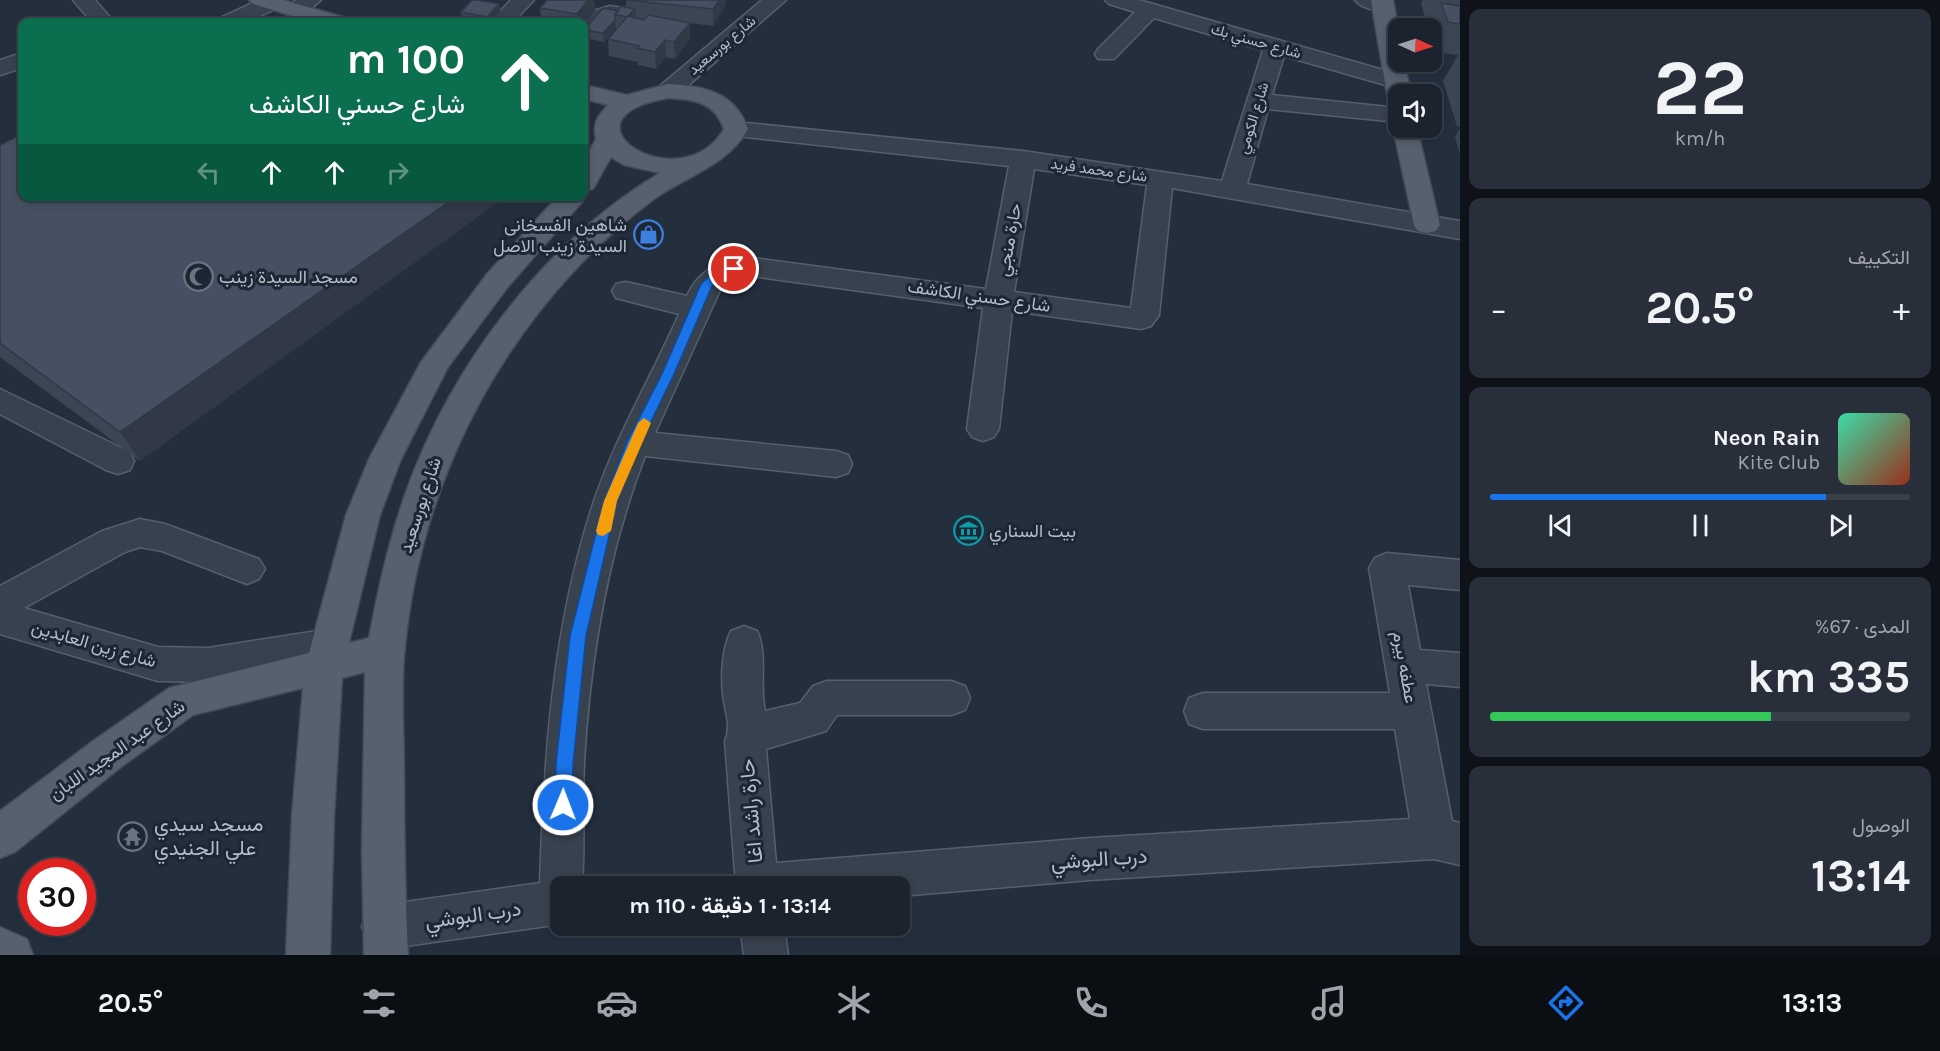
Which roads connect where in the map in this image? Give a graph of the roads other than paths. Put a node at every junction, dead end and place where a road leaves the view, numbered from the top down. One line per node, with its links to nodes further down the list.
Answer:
1 (84, 0): 9 (street)
2 (524, 0): 12 (street)
3 (775, 0): 21 (street, شارع بورسعيد)
4 (1116, 0): 8 (street, شارع حسني بك)
5 (265, 2): 7 (main road); 10 (street)
6 (1377, 2): 19 (main road)
7 (302, 5): 11 (main road)
8 (1149, 10): 15 (street, شارع حسني بك); 16 (street)
9 (100, 18)
10 (237, 18)
11 (327, 18)
12 (505, 18)
13 (652, 19): 14 (street)
14 (588, 24)
15 (1275, 47): 20 (street, شارع حسني بك); 23 (street, شارع الكومي)
16 (1106, 54)
17 (18, 61): 18 (street)
18 (0, 68)
19 (1397, 84)
20 (1388, 85)
21 (668, 91): 24 (main road); 26 (main road)
22 (588, 93): 24 (main road)
23 (1258, 101): 25 (street); 33 (street, شارع الكومي)
24 (626, 102): 28 (main road)
25 (1388, 114)
26 (736, 129): 29 (street, شارع محمد فريد); 30 (main road)
27 (1407, 138): 35 (main road)
28 (608, 139): 30 (main road); 31 (main road)
29 (1023, 159): 32 (street, شارع محمد فريد); 38 (street, حارة منجي)
30 (698, 162): 50 (main road, شارع بورسعيد)
31 (588, 176)
32 (1160, 179): 33 (street, شارع محمد فريد); 38 (street, شارع حسني الكاشف)
33 (1232, 189): 35 (street, شارع محمد فريد)
34 (569, 201): 51 (main road)
35 (1427, 225): 36 (street, شارع محمد فريد)
36 (1460, 230)
37 (626, 291): 39 (street)
38 (999, 298): 39 (street, شارع حسني الكاشف); 41 (street, حارة منجي)
39 (695, 308): 42 (street, شارع حسني الكاشف)
40 (0, 400): 43 (street)
41 (983, 429)
42 (634, 442): 44 (street); 60 (street, شارع حسني الكاشف)
43 (118, 461)
44 (836, 464)
45 (247, 569): 47 (street)
46 (1460, 575): 52 (street, عطفه بيرم)
47 (0, 603)
48 (0, 618): 51 (street, شارع زين العابدين)
49 (744, 642): 57 (street)
50 (385, 651): 51 (main road, شارع عبد المجيد اللبان); 65 (main road, شارع بورسعيد)
51 (327, 656): 58 (main road, شارع عبد المجيد اللبان); 68 (main road)
52 (1405, 666): 53 (street); 56 (street, عطفه بيرم)
53 (1460, 670)
54 (951, 698): 57 (street, حارة راشد اغا)
55 (1203, 711): 56 (street)
56 (1413, 711): 59 (street, عطفه بيرم)
57 (750, 735): 61 (street, حارة راشد اغا)
58 (0, 837)
59 (1447, 841): 62 (street, درب البوشي)
60 (561, 876)
61 (756, 876)
62 (885, 876)
63 (550, 904): 65 (street, درب البوشي)
64 (763, 936): 69 (street)
65 (385, 941)
66 (0, 949): 67 (main road)
67 (11, 955)
68 (308, 955)
69 (765, 955)

